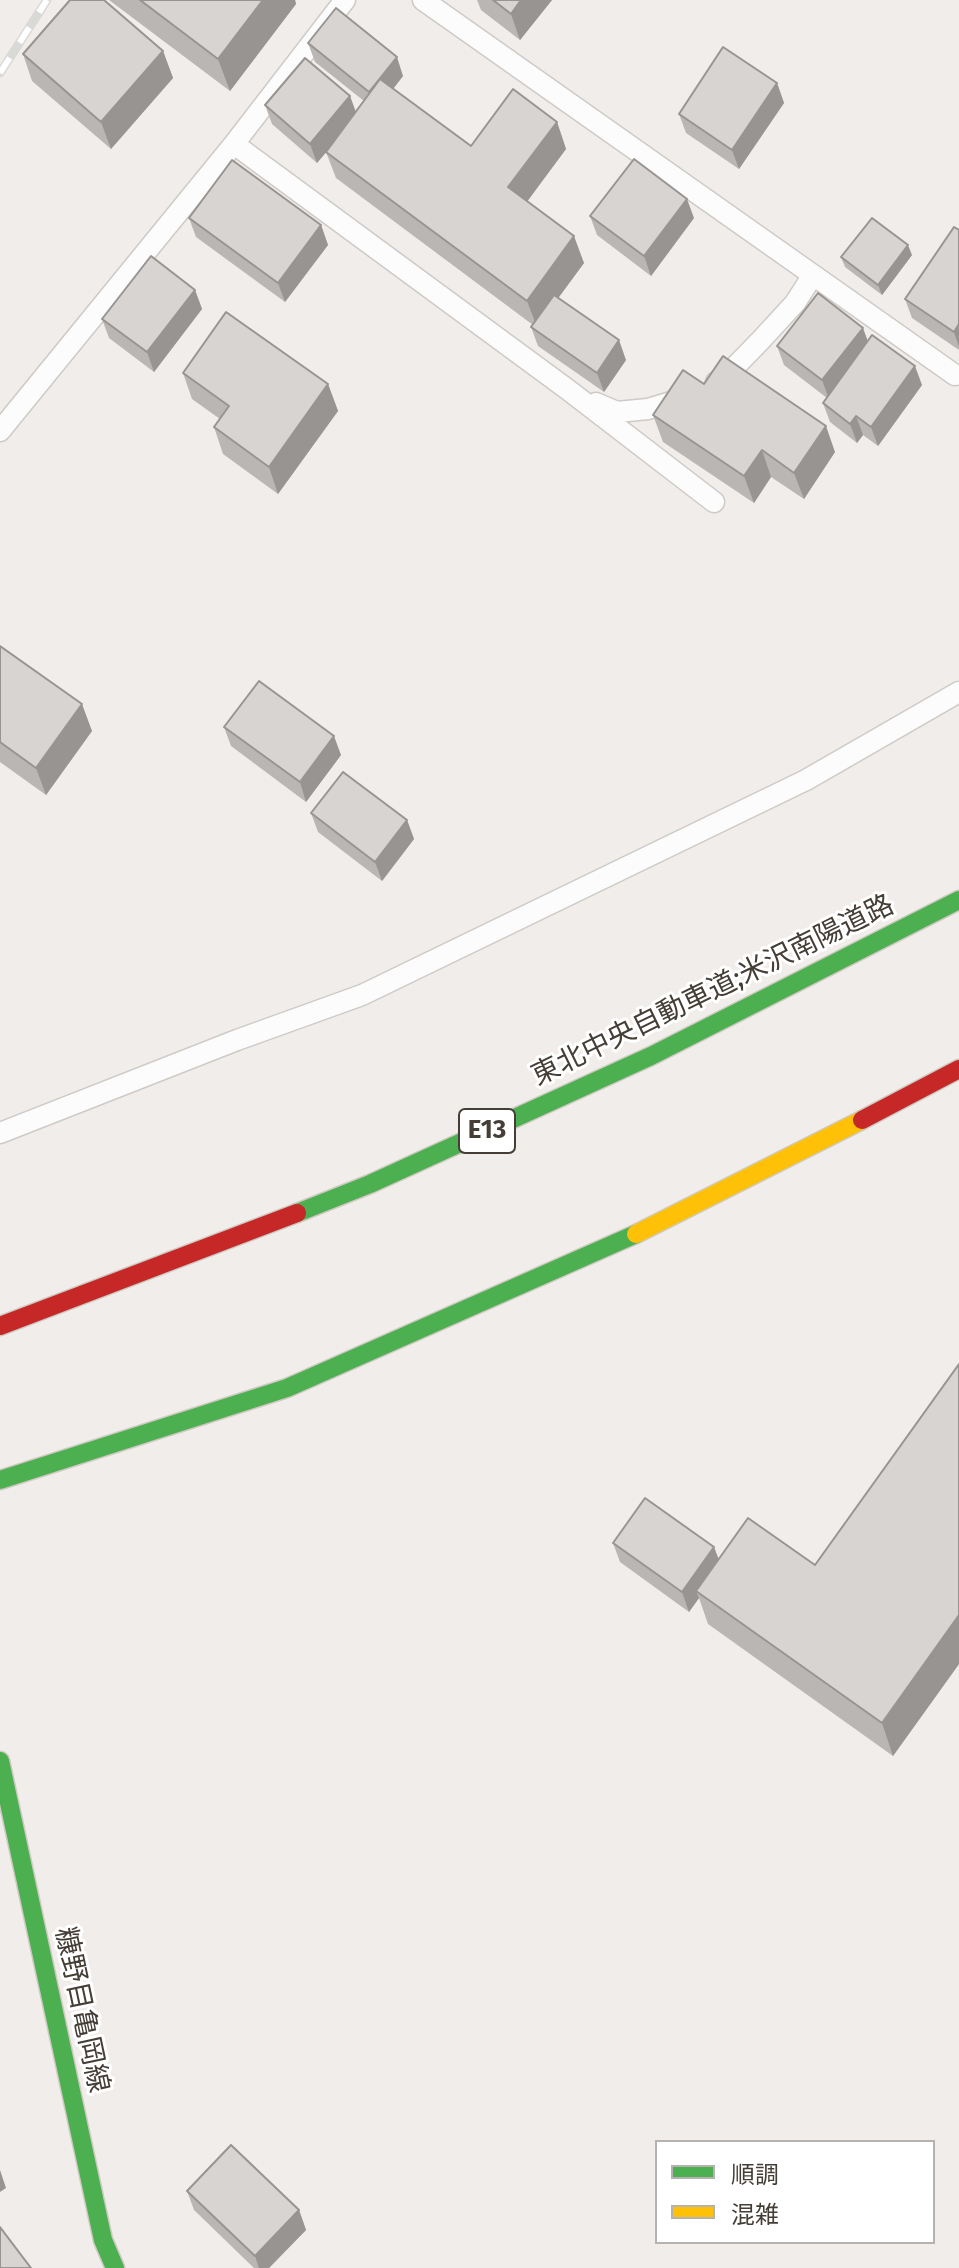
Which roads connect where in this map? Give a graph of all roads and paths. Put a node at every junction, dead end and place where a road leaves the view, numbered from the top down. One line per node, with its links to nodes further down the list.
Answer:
1 (345, 0): 3 (lane)
2 (423, 0): 4 (lane)
3 (234, 144): 6 (lane); 7 (lane)
4 (813, 275): 5 (lane); 6 (lane)
5 (955, 375)
6 (567, 389): 8 (lane)
7 (0, 431)
8 (714, 502)
9 (959, 692): 12 (lane)
10 (959, 900): 13 (main road, 東北中央自動車道;米沢南陽道路 / E13)
11 (959, 1069): 14 (main road)
12 (0, 1133)
13 (0, 1326)
14 (0, 1480)
15 (0, 1761): 16 (main road, 糠野目亀岡線)
16 (115, 2268)

